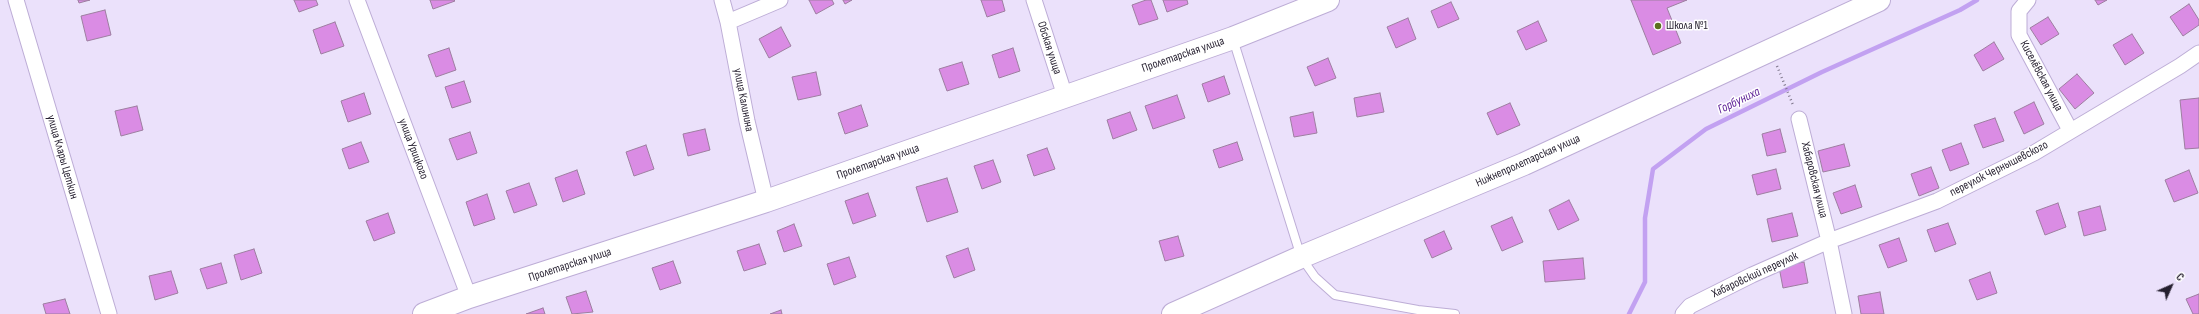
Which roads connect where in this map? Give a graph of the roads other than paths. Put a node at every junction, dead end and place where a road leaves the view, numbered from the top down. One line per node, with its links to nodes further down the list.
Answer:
1 (16, 0): 19 (street, улица Клары Цеткин)
2 (357, 0): 18 (street, улица Урицкого)
3 (722, 0): 9 (street, улица Калинина)
4 (780, 0): 9 (street)
5 (1034, 0): 12 (street, Обская улица)
6 (1328, 0): 10 (main road, Пролетарская улица)
7 (1879, 0): 17 (main road, Нижнепролетарская улица)
8 (2028, 0): 14 (street, Киселёвская улица)
9 (728, 22): 15 (street, улица Калинина)
10 (1233, 38): 12 (main road, Пролетарская улица); 17 (lane)
11 (2199, 53): 14 (street, переулок Чернышевского)
12 (1065, 96): 15 (main road, Пролетарская улица)
13 (1799, 119): 16 (street, Хабаровская улица)
14 (2070, 130): 16 (street, переулок Чернышевского)
15 (766, 201): 18 (main road, Пролетарская улица)
16 (1829, 241): 23 (street, Хабаровский переулок); 24 (street, Хабаровская улица)
17 (1301, 257): 21 (main road, Нижнепролетарская улица); 22 (lane)
18 (469, 297): 20 (main road, Пролетарская улица)
19 (109, 314)
20 (424, 314)
21 (1173, 314)
22 (1455, 314)
23 (1684, 314)
24 (1844, 314)

